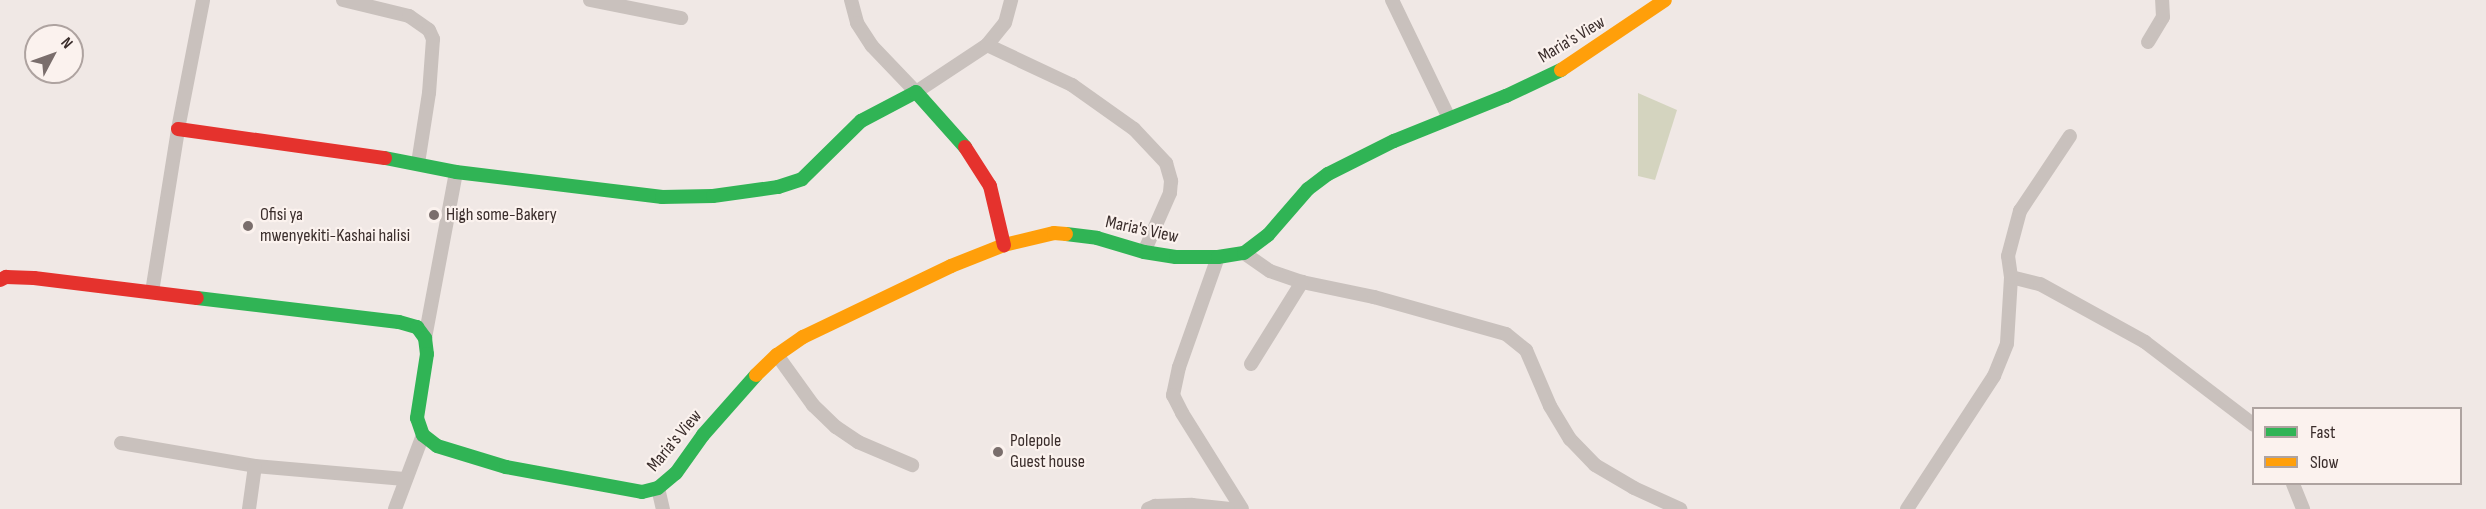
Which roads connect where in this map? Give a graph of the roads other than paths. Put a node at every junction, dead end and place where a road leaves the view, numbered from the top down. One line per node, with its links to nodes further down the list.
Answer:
1 (203, 0): 15 (street)
2 (343, 0): 9 (street)
3 (590, 0): 10 (street)
4 (850, 0): 13 (street)
5 (1011, 0): 12 (street)
6 (1392, 0): 14 (street)
7 (1665, 0): 14 (street, Maria's View)
8 (2162, 0): 11 (street)
9 (376, 4): 17 (street)
10 (681, 18)
11 (2148, 42)
12 (987, 45): 13 (street); 20 (street)
13 (916, 92): 18 (street); 19 (street)
14 (1449, 118): 21 (street, Maria's View)
15 (178, 129): 17 (street); 26 (street)
16 (2070, 136): 23 (street)
17 (418, 163): 18 (street)
18 (456, 172): 27 (street)
19 (1004, 245): 20 (street, Maria's View); 28 (street, Maria's View)
20 (1144, 252): 22 (street, Maria's View)
21 (1245, 253): 22 (street, Maria's View); 25 (street)
22 (1218, 258): 44 (street)
23 (2011, 277): 30 (street); 46 (street)
24 (0, 280): 26 (street)
25 (1302, 282): 29 (street); 38 (street)
26 (152, 292): 27 (street)
27 (425, 338): 31 (street)
28 (777, 354): 34 (street); 37 (street, Maria's View)
29 (1251, 364)
30 (2252, 424)
31 (423, 435): 35 (street); 37 (street)
32 (121, 443): 33 (street)
33 (255, 465): 35 (street); 39 (street)
34 (912, 465)
35 (404, 479): 40 (street)
36 (2294, 485): 47 (street)
37 (658, 488): 41 (street)
38 (1655, 505): 45 (street)
39 (249, 509)
40 (395, 509)
41 (663, 509)
42 (1148, 509): 43 (street)
43 (1228, 509)
44 (1242, 509)
45 (1680, 509)
46 (1907, 509)
47 (2303, 509)

